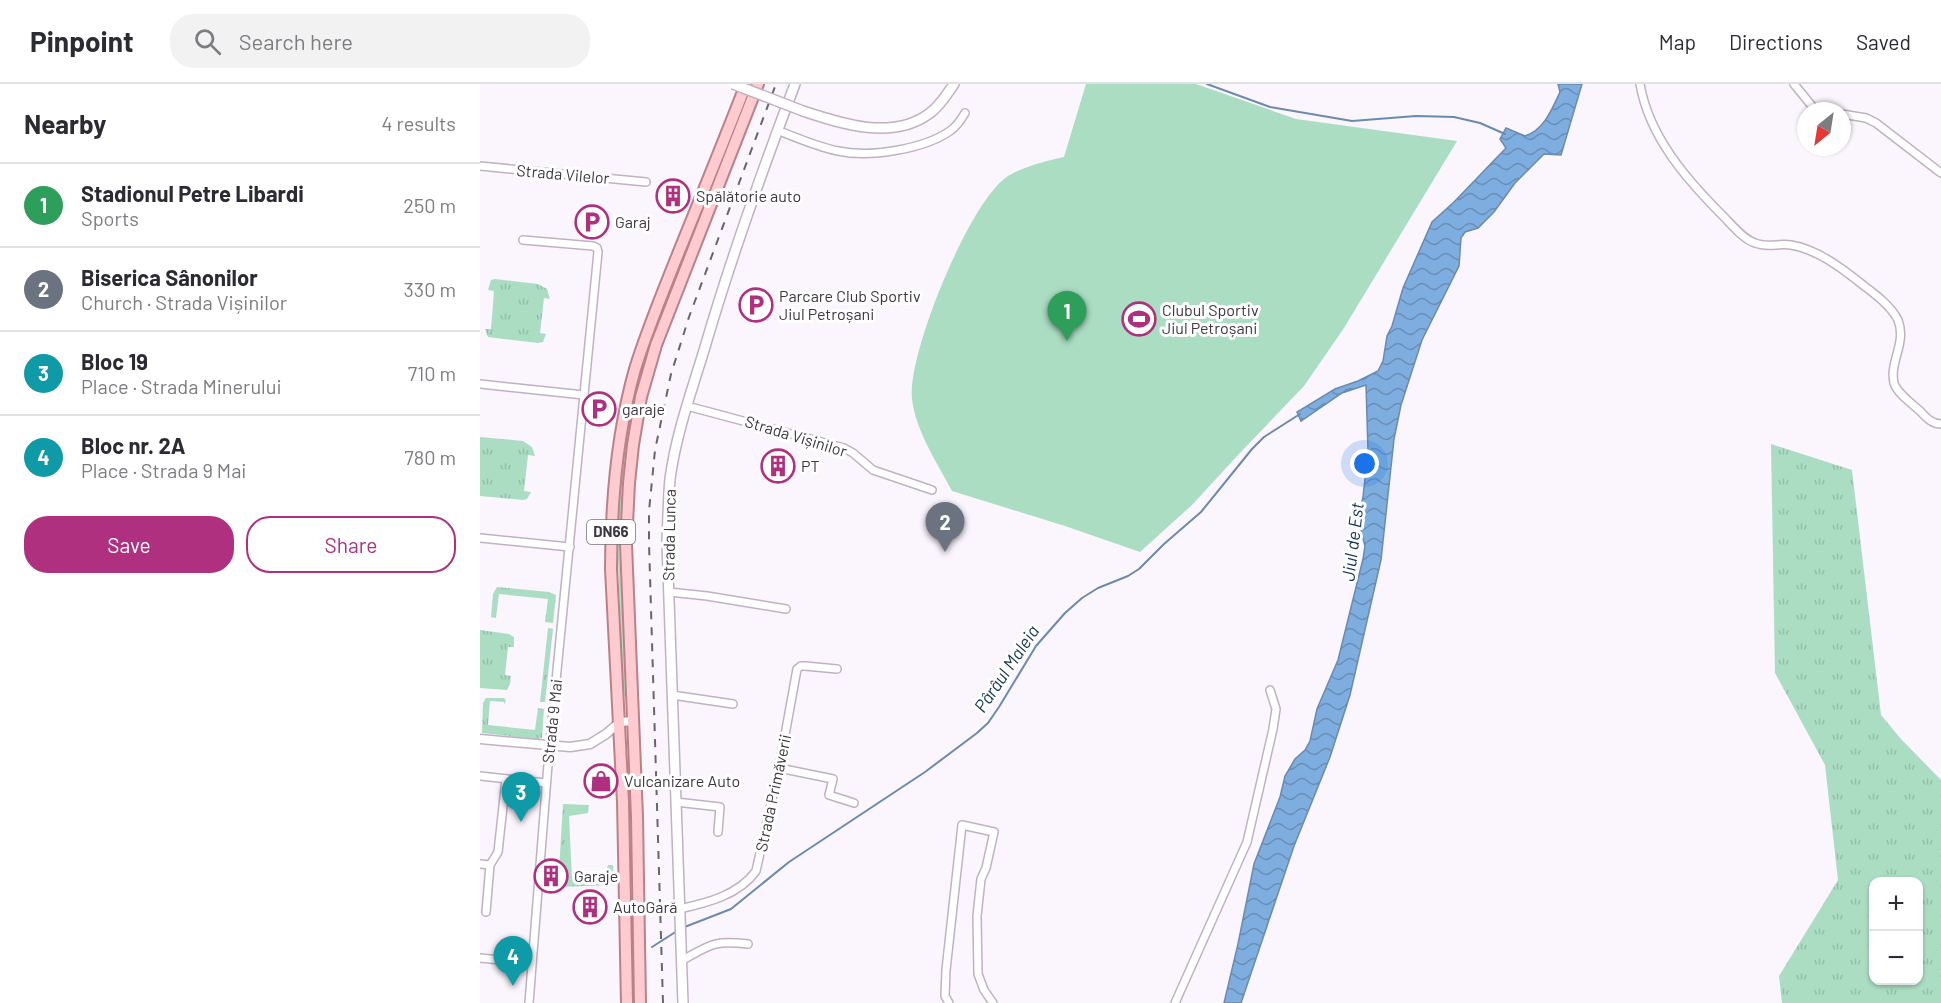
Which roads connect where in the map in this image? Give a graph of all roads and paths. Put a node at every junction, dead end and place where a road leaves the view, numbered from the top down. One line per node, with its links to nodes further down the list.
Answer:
1 (733, 84): 5 (main road, bridge)
2 (746, 84): 30 (main road, DN66)
3 (758, 84): 29 (main road, DN66)
4 (795, 84): 11 (main road, Strada Lunca)
5 (954, 84)
6 (1640, 84): 19 (street)
7 (1794, 84): 8 (street)
8 (1809, 102)
9 (965, 113): 11 (street)
10 (1851, 116): 13 (street)
11 (777, 130): 18 (main road, Strada Lunca)
12 (480, 166): 14 (street, Strada Vilelor)
13 (1941, 173)
14 (646, 182)
15 (523, 240): 17 (street, Strada 9 Mai)
16 (480, 384): 17 (street)
17 (584, 395): 22 (street, Strada 9 Mai)
18 (687, 406): 20 (street, Strada Vișinilor); 23 (main road, Strada Lunca)
19 (1941, 424)
20 (932, 490)
21 (480, 538): 22 (street)
22 (570, 548): 32 (street, Strada 9 Mai)
23 (669, 592): 24 (street); 27 (main road, Strada Lunca)
24 (786, 609)
25 (837, 669): 33 (street, Strada Primăverii)
26 (1270, 690): 62 (street)
27 (672, 695): 28 (street); 37 (main road, Strada Lunca)
28 (733, 704)
29 (633, 721): 30 (street); 40 (main road, DN66)
30 (620, 722): 32 (street); 39 (main road, DN66)
31 (480, 739): 32 (street)
32 (549, 745): 36 (street, Strada 9 Mai)
33 (779, 768): 38 (street); 48 (street, Strada Primăverii)
34 (480, 776): 35 (street)
35 (506, 779): 36 (street); 45 (street)
36 (546, 783): 55 (street, Strada 9 Mai)
37 (676, 802): 41 (street); 48 (main road, Strada Lunca)
38 (854, 803)
39 (623, 817): 40 (main road); 43 (main road, DN66)
40 (637, 817): 42 (main road, DN66)
41 (718, 832)
42 (638, 858): 43 (main road); 46 (main road, DN66)
43 (624, 859): 47 (main road, DN66)
44 (480, 864): 45 (street)
45 (490, 865): 49 (street)
46 (639, 894): 47 (main road); 50 (main road, DN66)
47 (626, 895): 51 (main road, DN66)
48 (679, 909): 54 (main road, Strada Lunca)
49 (486, 912)
50 (639, 936): 51 (main road); 58 (main road, DN66)
51 (627, 937): 57 (main road, DN66)
52 (748, 944): 54 (street)
53 (480, 958): 55 (street)
54 (681, 961): 59 (main road, Strada Lunca)
55 (531, 963): 56 (street, Strada 9 Mai)
56 (529, 1003)
57 (627, 1003)
58 (640, 1003)
59 (683, 1003)
60 (949, 1003): 61 (street)
61 (993, 1003)
62 (1175, 1003)

